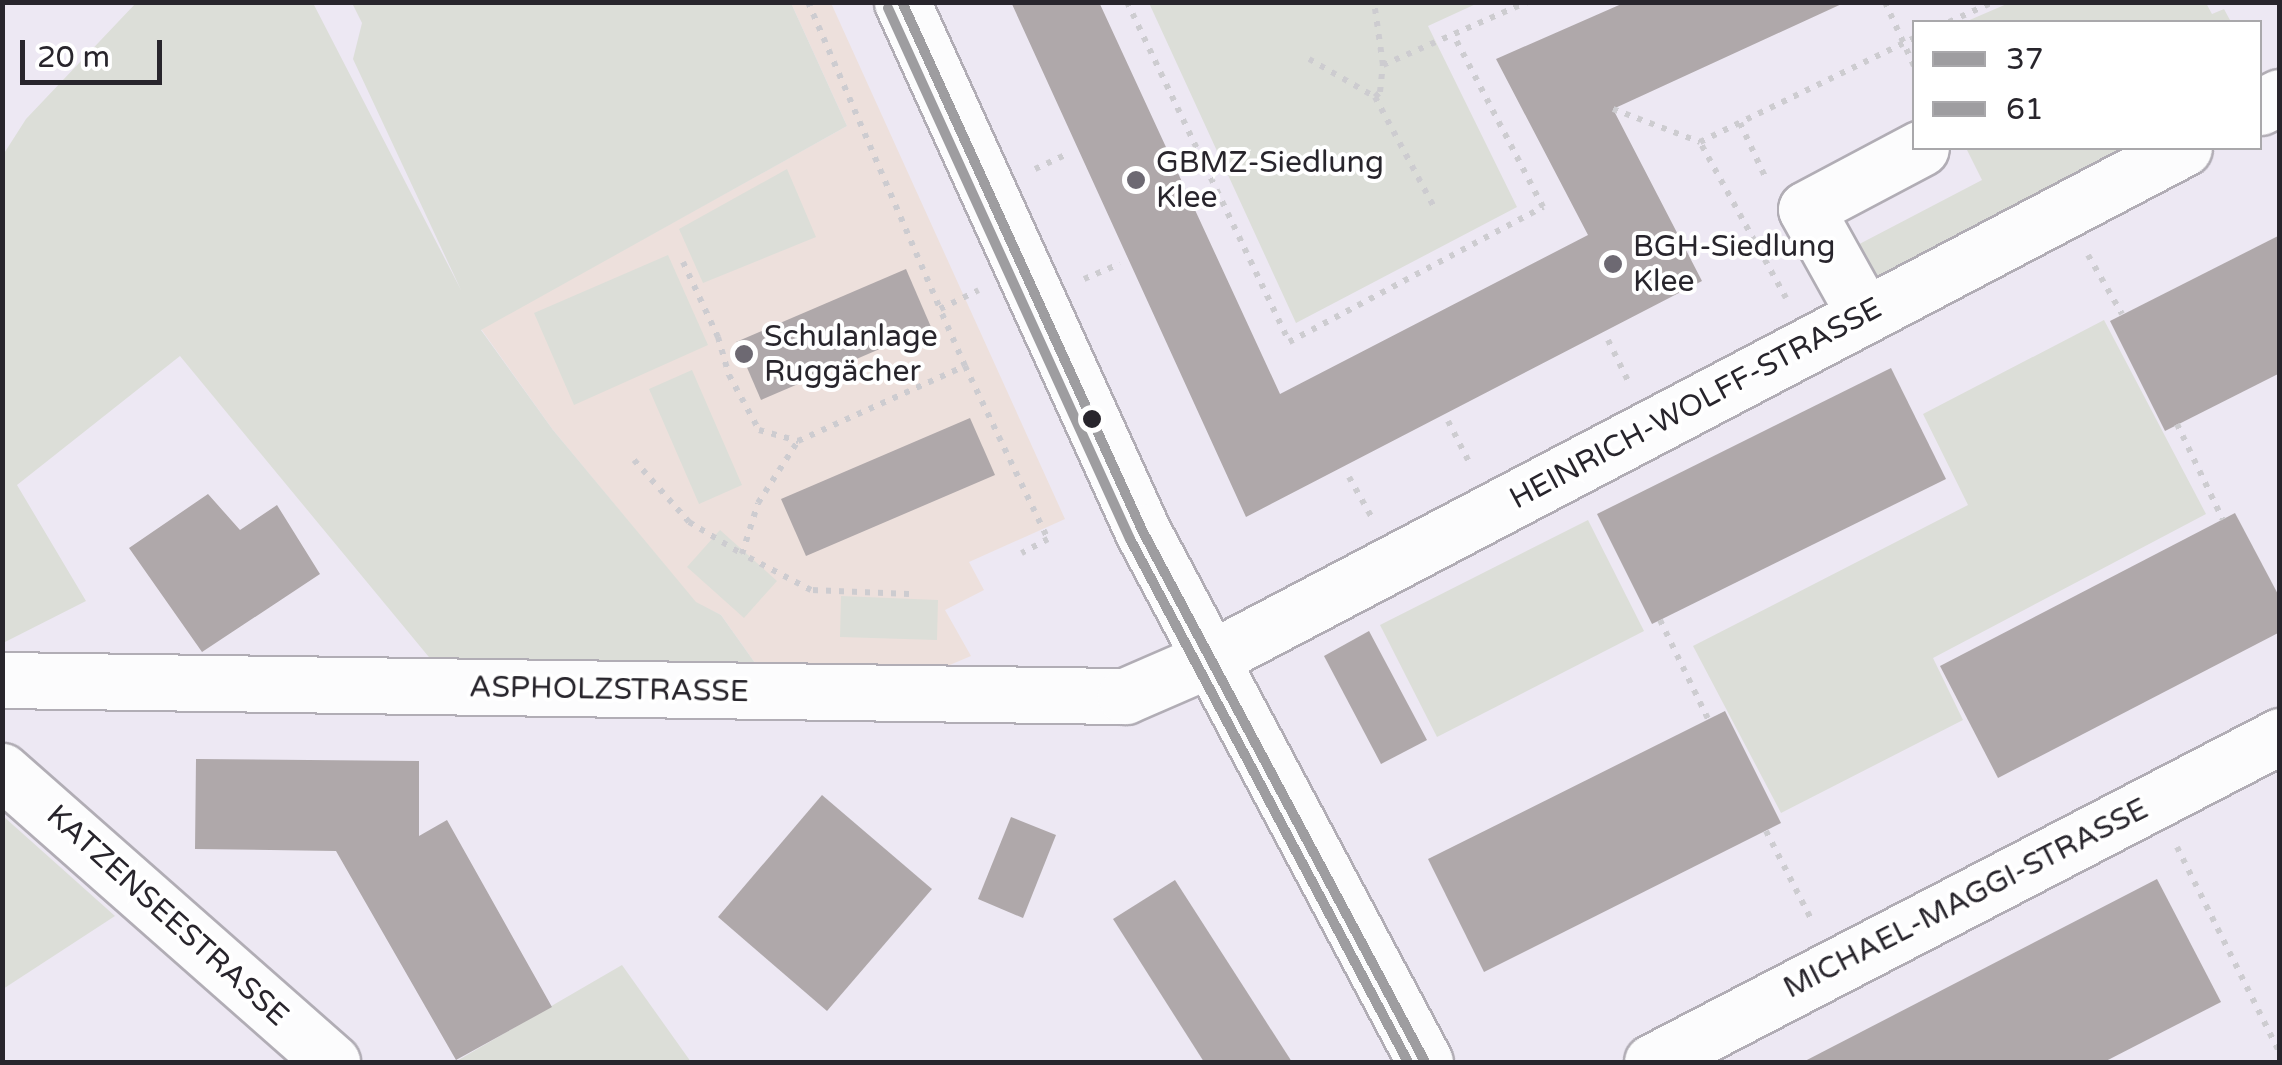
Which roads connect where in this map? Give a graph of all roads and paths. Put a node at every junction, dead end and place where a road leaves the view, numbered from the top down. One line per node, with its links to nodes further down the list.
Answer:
1 (808, 2): 28 (path)
2 (902, 2): 40 (street)
3 (1127, 2): 9 (path)
4 (1374, 2): 12 (path)
5 (1526, 2): 9 (path)
6 (1885, 2): 11 (path)
7 (1993, 2): 8 (path)
8 (1953, 20)
9 (1454, 36): 12 (path)
10 (1310, 59): 13 (path)
11 (1912, 62)
12 (1383, 66): 13 (path)
13 (1375, 97): 22 (path)
14 (1613, 109): 16 (path)
15 (1740, 123): 21 (path)
16 (1700, 142)
17 (1918, 150): 30 (street)
18 (2180, 150): 23 (street, HEINRICH-WOLFF-STRASSE)
19 (1070, 154): 20 (path)
20 (1028, 172)
21 (1774, 196)
22 (1432, 205)
23 (2063, 211): 29 (path); 30 (street, HEINRICH-WOLFF-STRASSE)
24 (683, 262): 33 (path)
25 (1120, 264): 26 (path)
26 (1078, 282)
27 (984, 288): 28 (path)
28 (940, 310): 31 (path)
29 (2122, 314)
30 (1864, 315): 40 (street, HEINRICH-WOLFF-STRASSE)
31 (965, 366): 33 (path); 37 (path)
32 (2178, 424): 35 (path)
33 (798, 441): 36 (path)
34 (634, 460): 36 (path)
35 (2223, 520)
36 (742, 554): 38 (path)
37 (1022, 554)
38 (909, 594)
39 (1660, 620): 42 (path)
40 (1208, 660): 41 (street, ASPHOLZSTRASSE); 50 (street)
41 (2, 680)
42 (1708, 720)
43 (2280, 736): 45 (street, MICHAEL-MAGGI-STRASSE)
44 (2, 770): 49 (street, KATZENSEESTRASSE)
45 (2154, 801): 47 (street, MICHAEL-MAGGI-STRASSE); 48 (path)
46 (1766, 830): 47 (path)
47 (1836, 967): 51 (street, MICHAEL-MAGGI-STRASSE)
48 (2280, 1056): 52 (path)
49 (332, 1062)
50 (1424, 1062)
51 (1652, 1062)
52 (2270, 1062)

